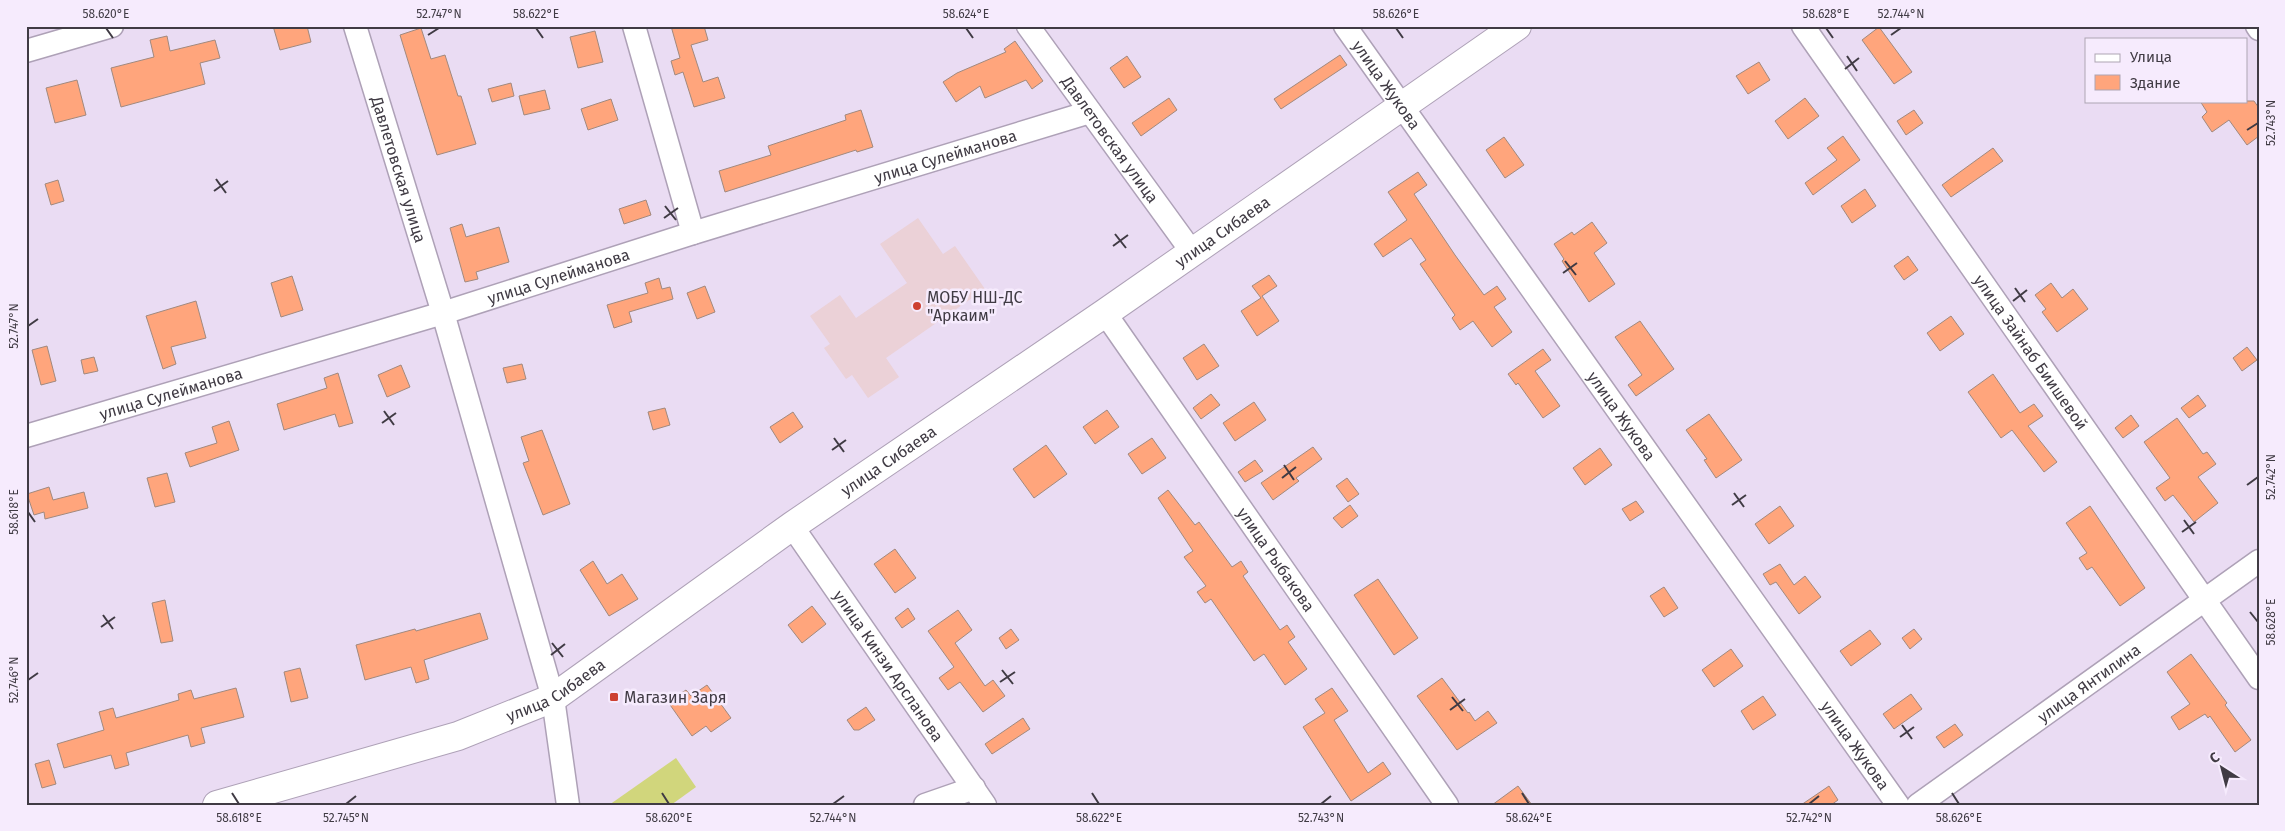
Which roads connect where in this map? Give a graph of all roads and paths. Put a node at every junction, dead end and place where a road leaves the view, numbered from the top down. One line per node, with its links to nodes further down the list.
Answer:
1 (112, 26): 8 (street)
2 (355, 26): 13 (street, Давлетовская улица)
3 (634, 26): 11 (street)
4 (1028, 26): 10 (street, Давлетовская улица)
5 (1345, 26): 9 (street, улица Жукова)
6 (1517, 26): 9 (main road, улица Сибаева)
7 (1803, 26): 18 (street, улица Зайнаб Биишевой)
8 (26, 51)
9 (1401, 106): 12 (main road, улица Сибаева); 26 (street, улица Жукова)
10 (1090, 112): 11 (street, улица Сулейманова); 12 (street, Давлетовская улица)
11 (693, 233): 13 (street, улица Сулейманова)
12 (1192, 252): 14 (main road, улица Сибаева)
13 (443, 313): 15 (street, улица Сулейманова); 20 (street, Давлетовская улица)
14 (1105, 314): 16 (main road, улица Сибаева); 25 (street, улица Рыбакова)
15 (26, 436)
16 (792, 526): 20 (main road, улица Сибаева); 21 (street, улица Кинзи Арсланова)
17 (2259, 561): 18 (street, улица Янтилина)
18 (2204, 599): 19 (street, улица Зайнаб Биишевой); 27 (street, улица Янтилина)
19 (2259, 678)
20 (553, 698): 22 (main road, улица Сибаева); 23 (street, Давлетовская улица)
21 (979, 797): 24 (street)
22 (217, 805)
23 (568, 805)
24 (925, 805)
25 (1447, 805)
26 (1898, 805)
27 (1918, 805)

